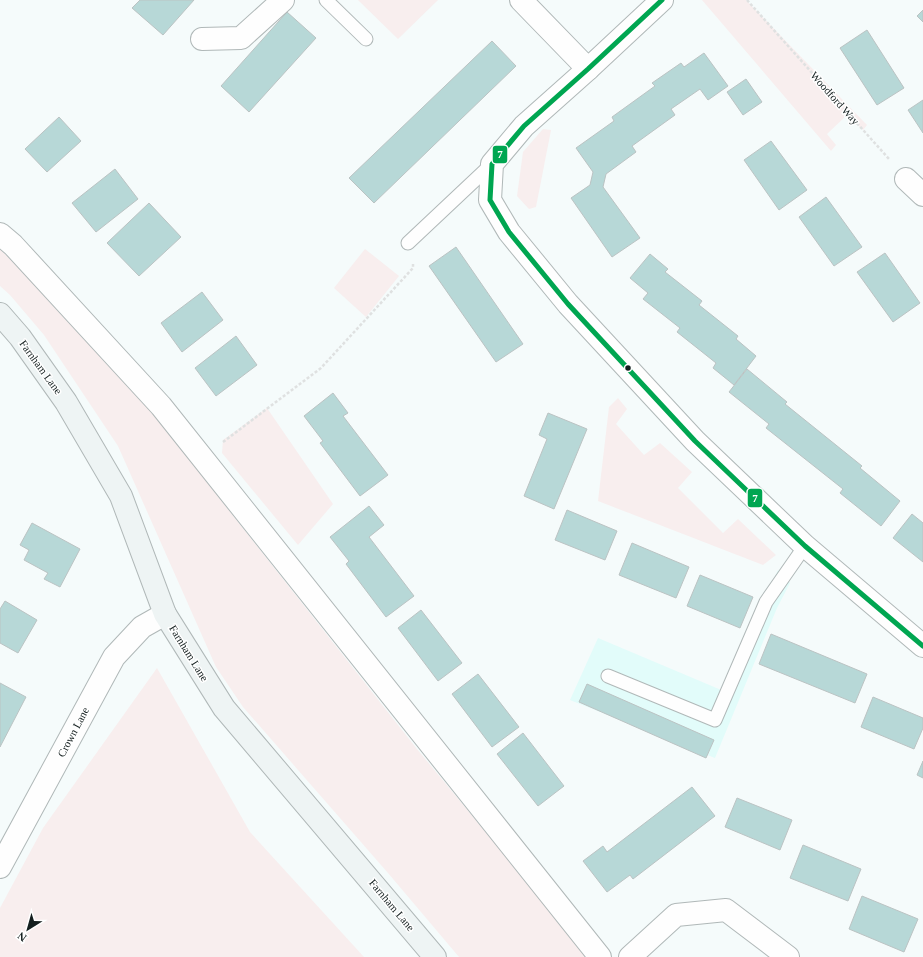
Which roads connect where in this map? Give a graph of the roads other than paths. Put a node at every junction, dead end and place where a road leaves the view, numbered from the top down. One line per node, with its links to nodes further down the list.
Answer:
1 (283, 0): 5 (street)
2 (326, 0): 6 (lane)
3 (521, 0): 7 (street)
4 (662, 0): 7 (street)
5 (202, 39)
6 (366, 39)
7 (588, 69): 8 (street)
8 (492, 164): 12 (lane); 14 (street)
9 (906, 179): 10 (street)
10 (923, 195)
11 (0, 234): 20 (street)
12 (408, 243)
13 (0, 314): 15 (street, Farnham Lane)
14 (805, 546): 16 (street); 17 (lane)
15 (165, 614): 18 (street, Crown Lane); 19 (street, Farnham Lane)
16 (923, 646)
17 (608, 676)
18 (0, 867)
19 (435, 957)
20 (600, 957)
21 (630, 957): 22 (street)
22 (788, 957)

